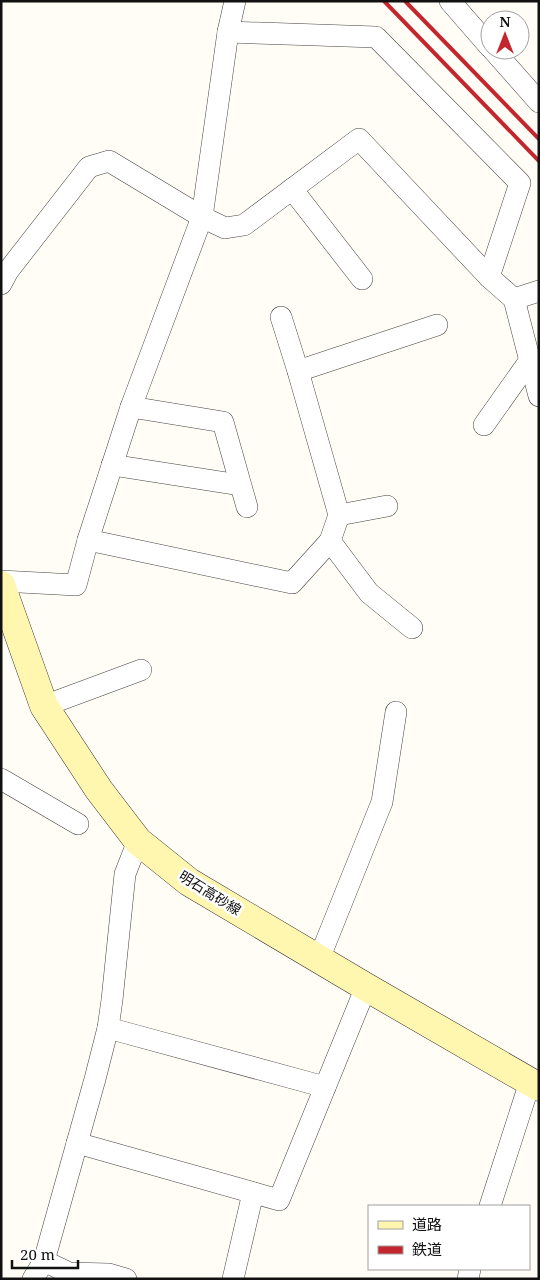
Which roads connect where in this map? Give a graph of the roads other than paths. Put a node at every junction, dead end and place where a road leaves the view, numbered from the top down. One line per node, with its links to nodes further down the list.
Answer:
1 (236, 1): 3 (street)
2 (452, 2): 4 (street)
3 (228, 32): 8 (street); 9 (street)
4 (480, 34)
5 (502, 60): 6 (street)
6 (539, 102)
7 (292, 189): 8 (street); 9 (street); 10 (street)
8 (202, 217): 11 (street); 19 (street)
9 (490, 277): 13 (street)
10 (362, 278)
11 (1, 284)
12 (539, 291): 13 (street)
13 (514, 299): 16 (street)
14 (281, 317): 17 (street)
15 (437, 325): 17 (street)
16 (530, 360): 18 (street); 20 (street)
17 (298, 371): 25 (street)
18 (539, 396)
19 (131, 407): 21 (street); 22 (street)
20 (484, 424)
21 (112, 464): 22 (street); 26 (street)
22 (240, 485): 24 (street)
23 (387, 506): 25 (street)
24 (246, 507)
25 (338, 515): 27 (street)
26 (88, 540): 27 (street); 28 (street)
27 (330, 541): 30 (street)
28 (1, 581)
29 (1, 585): 32 (main road, 明石高砂線)
30 (412, 628)
31 (141, 670): 32 (street)
32 (44, 706): 36 (main road, 明石高砂線)
33 (396, 712): 37 (street)
34 (1, 779): 35 (street)
35 (78, 824)
36 (138, 841): 37 (main road, 明石高砂線); 39 (street)
37 (319, 958): 38 (main road, 明石高砂線)
38 (366, 987): 40 (main road, 明石高砂線); 41 (street)
39 (108, 1028): 41 (street); 42 (street)
40 (534, 1084): 44 (street)
41 (325, 1087): 43 (street)
42 (77, 1143): 43 (street); 45 (street)
43 (253, 1193): 47 (street)
44 (490, 1205)
45 (38, 1270): 46 (street)
46 (126, 1279)
47 (233, 1279)

